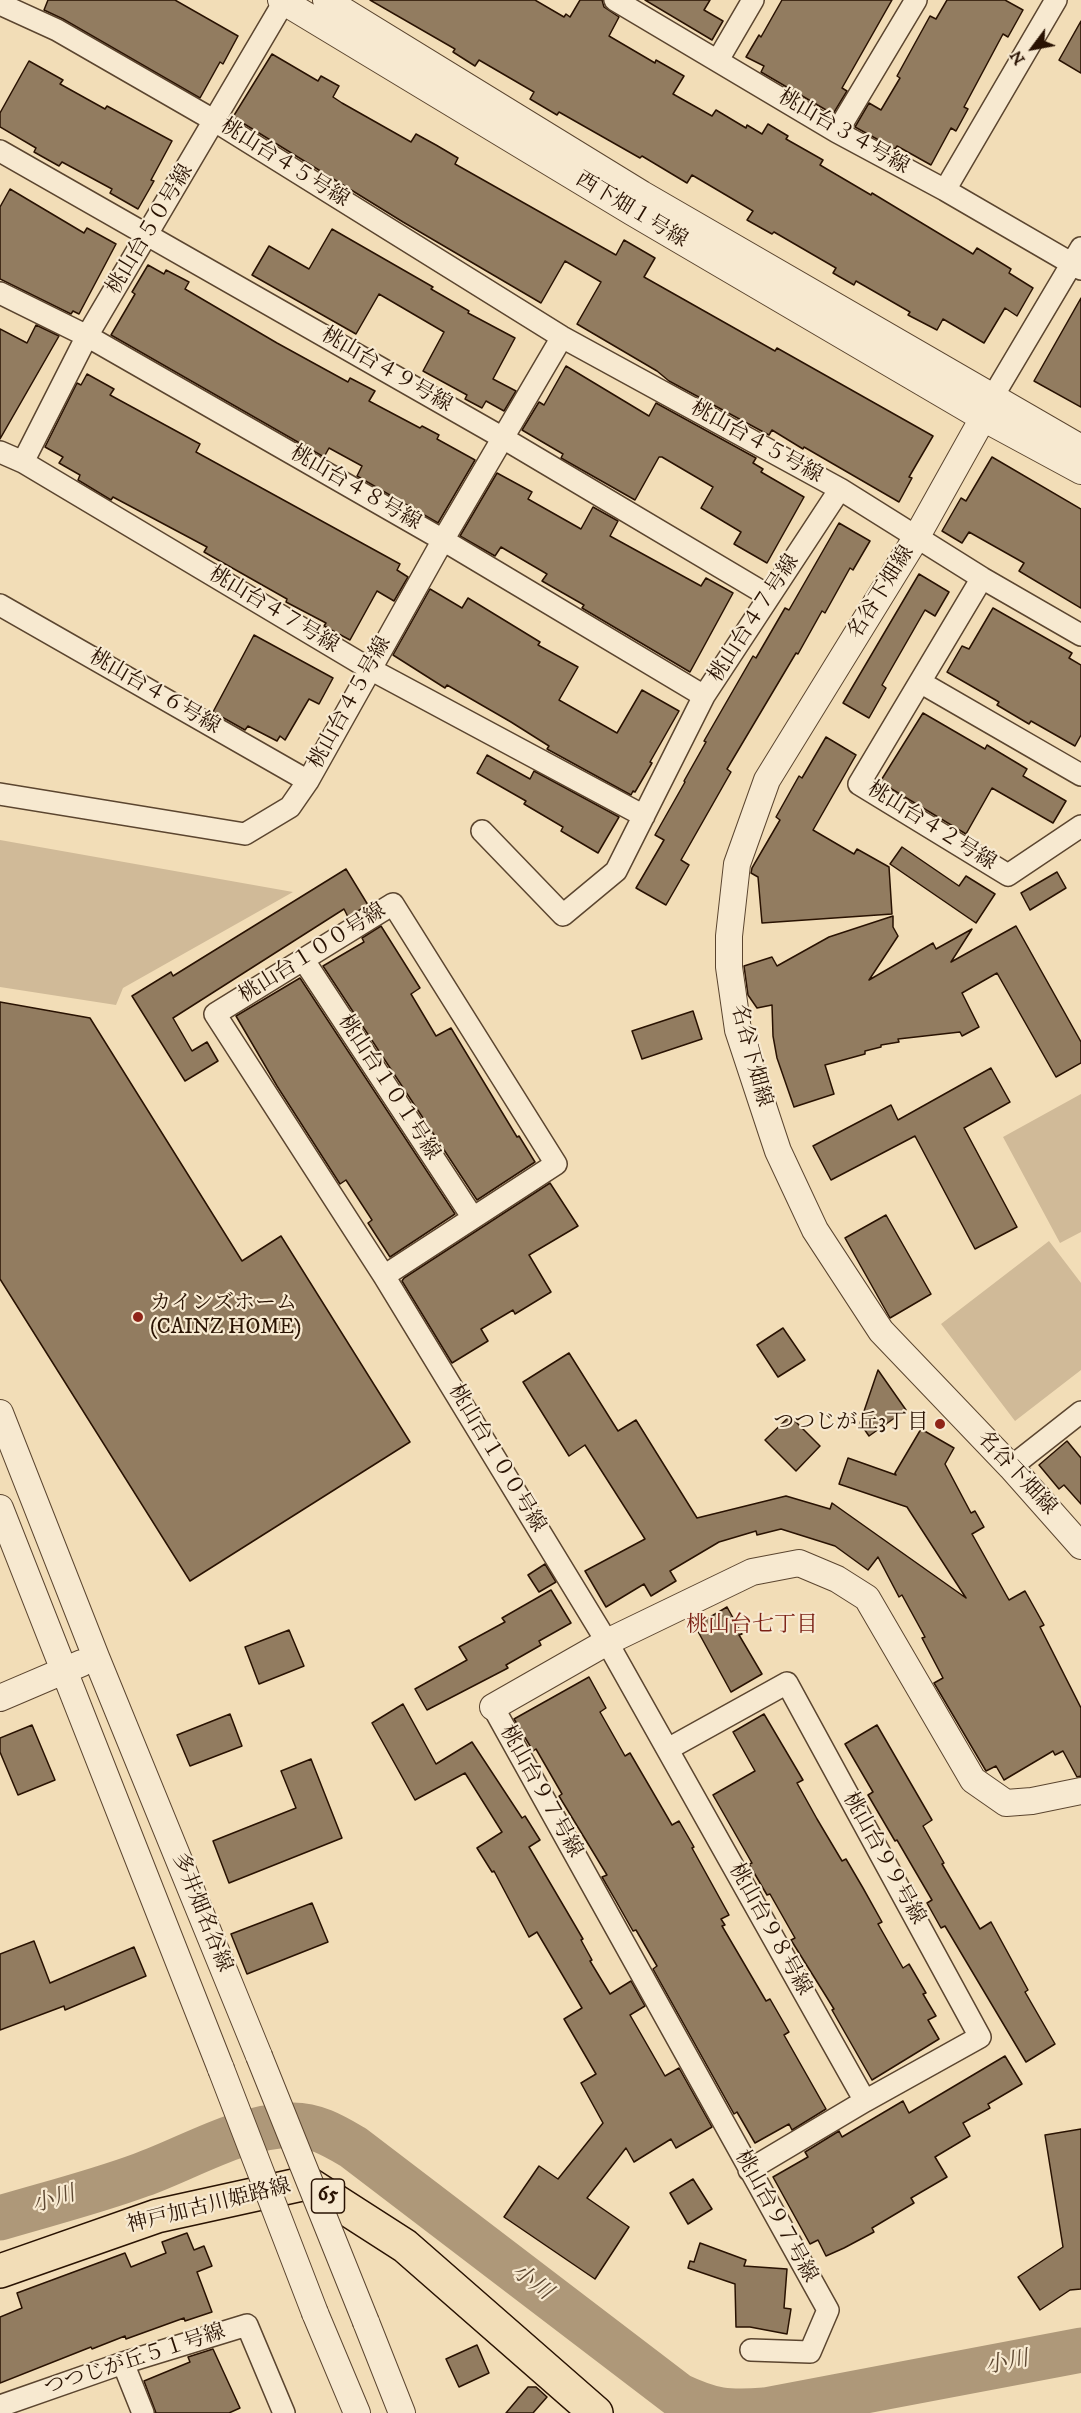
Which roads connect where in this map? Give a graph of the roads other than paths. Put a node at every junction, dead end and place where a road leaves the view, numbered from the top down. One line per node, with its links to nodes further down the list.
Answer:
1 (283, 0): 9 (street, 桃山台５０号線); 18 (street, 西下畑１号線)
2 (326, 0): 18 (street, 西下畑１号線)
3 (615, 0): 8 (street, 桃山台３４号線)
4 (753, 0): 8 (street)
5 (916, 0): 10 (street)
6 (1056, 0): 12 (street)
7 (0, 4): 9 (street, 桃山台４５号線)
8 (718, 60): 10 (street, 桃山台３４号線)
9 (215, 121): 13 (street, 桃山台５０号線); 17 (street, 桃山台４５号線)
10 (837, 132): 12 (street, 桃山台３４号線)
11 (0, 151): 13 (street, 桃山台４９号線)
12 (945, 190): 14 (street, 桃山台３４号線)
13 (148, 235): 16 (street, 桃山台５０号線); 19 (street, 桃山台４９号線)
14 (1078, 260): 18 (street)
15 (0, 293): 16 (street, 桃山台４８号線)
16 (87, 336): 22 (street, 桃山台５０号線); 26 (street, 桃山台４８号線)
17 (562, 337): 19 (street, 桃山台４５号線); 24 (street, 桃山台４５号線)
18 (988, 408): 20 (street); 23 (street); 25 (street, 名谷下畑線)
19 (502, 438): 26 (street, 桃山台４５号線); 28 (street, 桃山台４９号線)
20 (1081, 448)
21 (0, 452): 22 (street, 桃山台４７号線)
22 (23, 462): 31 (street, 桃山台４７号線)
23 (1081, 471)
24 (840, 489): 25 (street, 桃山台４５号線); 28 (street, 桃山台４７号線)
25 (916, 538): 27 (street, 桃山台４５号線); 45 (street, 名谷下畑線)
26 (443, 540): 31 (street, 桃山台４５号線); 33 (street, 桃山台４８号線)
27 (982, 578): 30 (street, 桃山台４５号線); 32 (street, 桃山台４２号線)
28 (769, 596): 33 (street, 桃山台４７号線)
29 (0, 606): 35 (street, 桃山台４６号線)
30 (1081, 635)
31 (370, 669): 35 (street, 桃山台４５号線); 37 (street, 桃山台４７号線)
32 (920, 682): 34 (street); 38 (street, 桃山台４２号線)
33 (704, 696): 37 (street, 桃山台４７号線)
34 (1081, 775)
35 (308, 781): 36 (street, 桃山台４５号線)
36 (0, 794)
37 (644, 816): 39 (street, 桃山台４７号線)
38 (1081, 826)
39 (482, 831)
40 (303, 959): 41 (street, 桃山台１０１号線); 41 (street, 桃山台１００号線); 42 (street, 桃山台１００号線)
41 (473, 1218): 42 (street, 桃山台１００号線)
42 (384, 1276): 48 (street, 桃山台１００号線)
43 (1081, 1412): 45 (street)
44 (0, 1413): 49 (street, 多井畑名谷線)
45 (1011, 1467): 47 (street, 名谷下畑線)
46 (0, 1508): 50 (street, 多井畑名谷線)
47 (1081, 1546)
48 (607, 1642): 52 (street, 桃山台９７号線); 53 (street, 桃山台９８号線); 54 (street, 桃山台９７号線)
49 (96, 1657): 50 (street); 64 (street, 多井畑名谷線, bridge)
50 (66, 1670): 51 (street); 63 (street, 多井畑名谷線, bridge)
51 (0, 1698)
52 (493, 1707): 56 (street, 桃山台９７号線)
53 (668, 1749): 55 (street, 桃山台９８号線); 55 (street, 桃山台９９号線)
54 (1081, 1791)
55 (865, 2101): 56 (street)
56 (749, 2170): 58 (street, 桃山台９７号線)
57 (0, 2271): 65 (main road, 神戸加古川姫路線 / 65)
58 (751, 2350)
59 (123, 2363): 60 (street, つつじが丘５１号線); 61 (street); 62 (street, つつじが丘５１号線)
60 (0, 2406)
61 (143, 2413)
62 (284, 2413)
63 (357, 2413)
64 (402, 2413)
65 (596, 2413)

